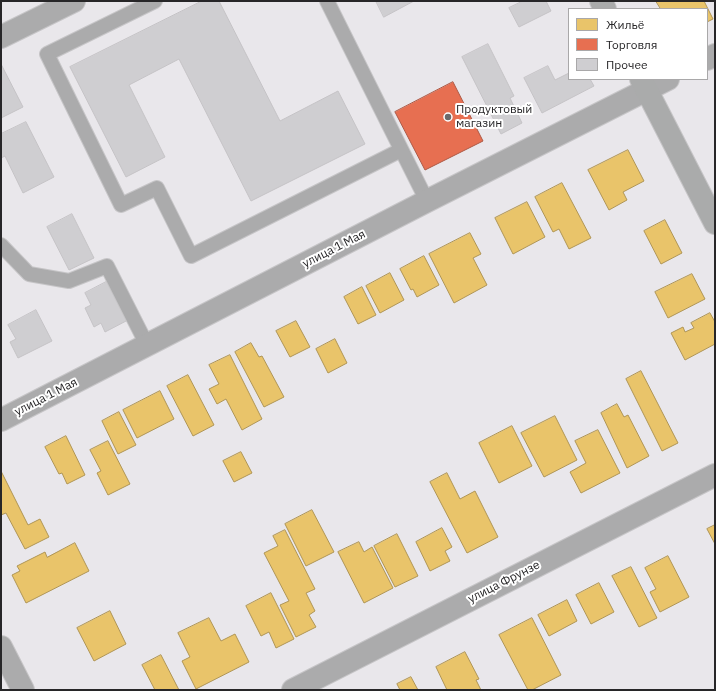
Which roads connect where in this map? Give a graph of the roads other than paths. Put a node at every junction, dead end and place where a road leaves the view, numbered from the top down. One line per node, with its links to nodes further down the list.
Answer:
1 (74, 1): 4 (street)
2 (155, 1): 7 (lane)
3 (327, 1): 7 (lane)
4 (1, 37)
5 (663, 80): 6 (street, улица 1 Мая)
6 (644, 84): 8 (street, улица 1 Мая); 9 (main road)
7 (401, 150): 8 (lane)
8 (427, 201): 11 (street, улица 1 Мая)
9 (715, 223)
10 (1, 246): 11 (lane)
11 (147, 345): 12 (street, улица 1 Мая)
12 (1, 420)
13 (715, 475): 16 (street, улица Фрунзе)
14 (1, 647): 15 (street)
15 (23, 690)
16 (293, 690)

